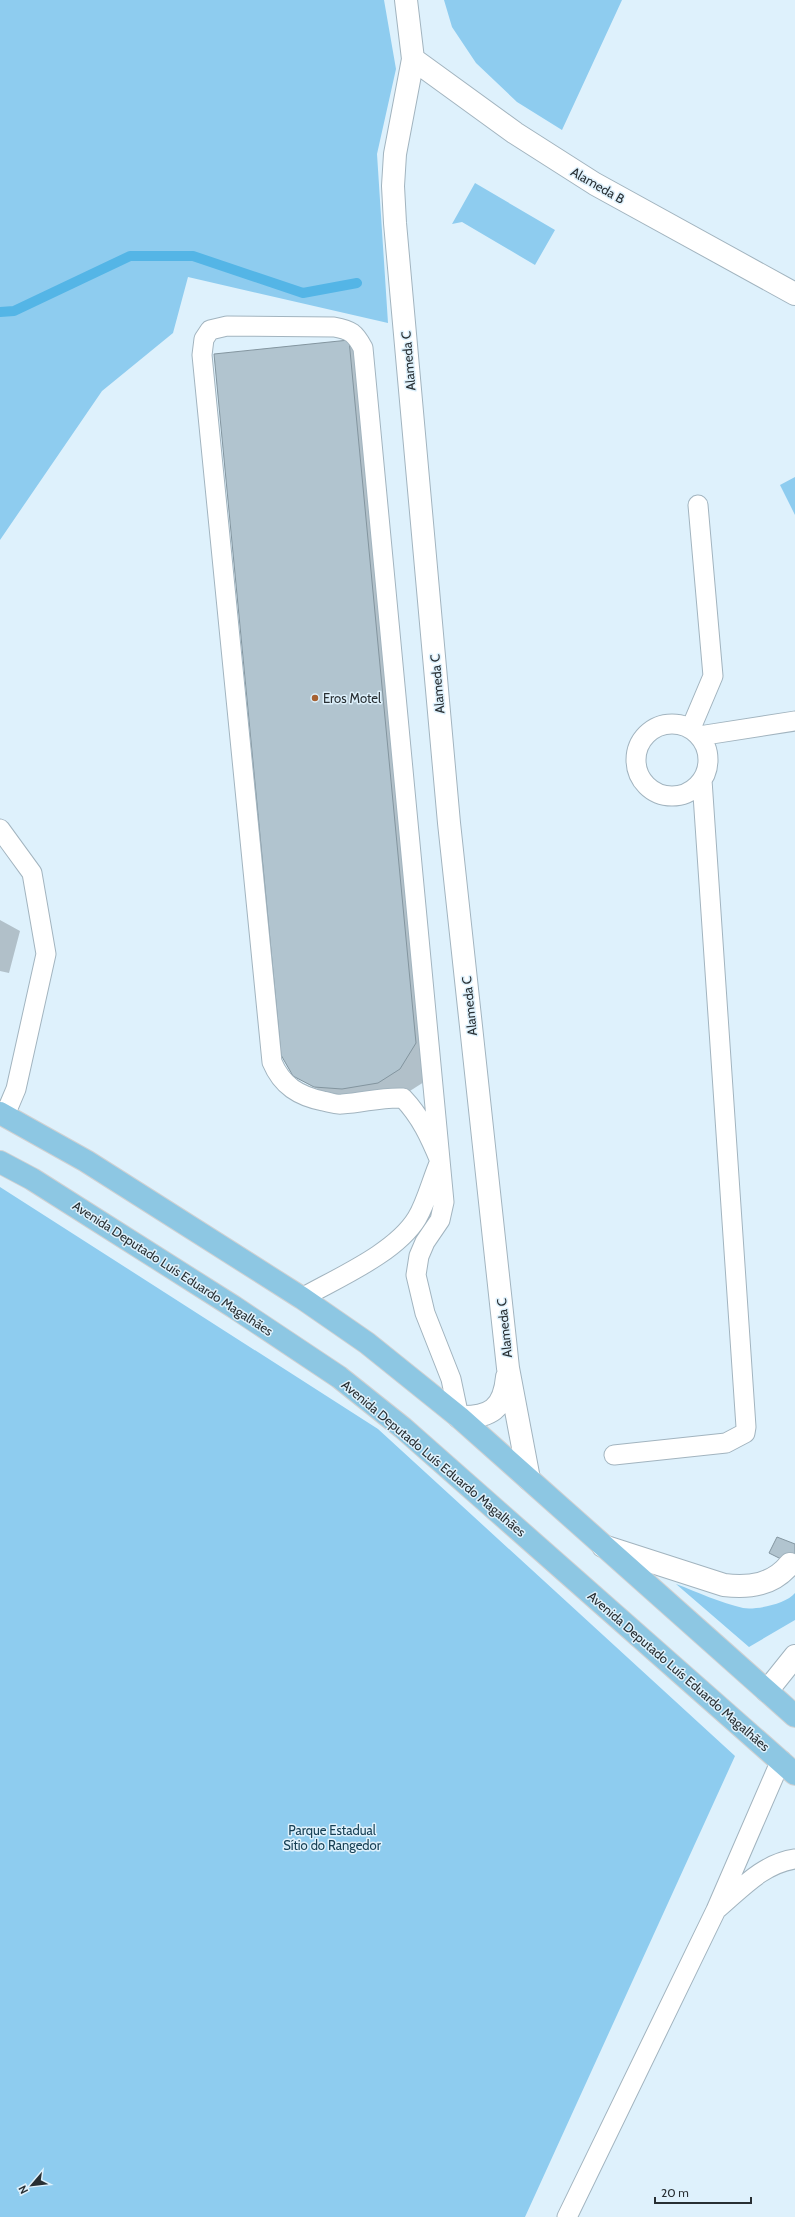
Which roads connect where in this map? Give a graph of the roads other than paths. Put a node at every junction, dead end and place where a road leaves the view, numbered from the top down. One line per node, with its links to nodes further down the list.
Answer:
1 (406, 0): 2 (street, Alameda C)
2 (413, 59): 3 (street, Alameda B); 13 (street, Alameda C)
3 (795, 294)
4 (698, 505): 6 (lane)
5 (795, 721): 6 (lane)
6 (695, 732): 7 (lane); 7 (lane)
7 (702, 780): 15 (lane)
8 (0, 830): 9 (lane)
9 (2, 1114): 12 (main road)
10 (440, 1161): 10 (lane); 12 (lane); 14 (lane)
11 (0, 1162): 22 (main road, Avenida Deputado Luís Eduardo Magalhães)
12 (302, 1298): 14 (main road)
13 (508, 1368): 14 (street, Alameda C); 16 (street, Alameda C)
14 (459, 1417): 16 (main road)
15 (614, 1455)
16 (529, 1479): 17 (main road)
17 (603, 1546): 18 (street); 20 (main road)
18 (790, 1564)
19 (795, 1656): 20 (street)
20 (767, 1691): 21 (main road)
21 (795, 1716)
22 (788, 1767): 24 (lane)
23 (795, 1860): 24 (lane)
24 (716, 1910): 25 (lane)
25 (567, 2217)

